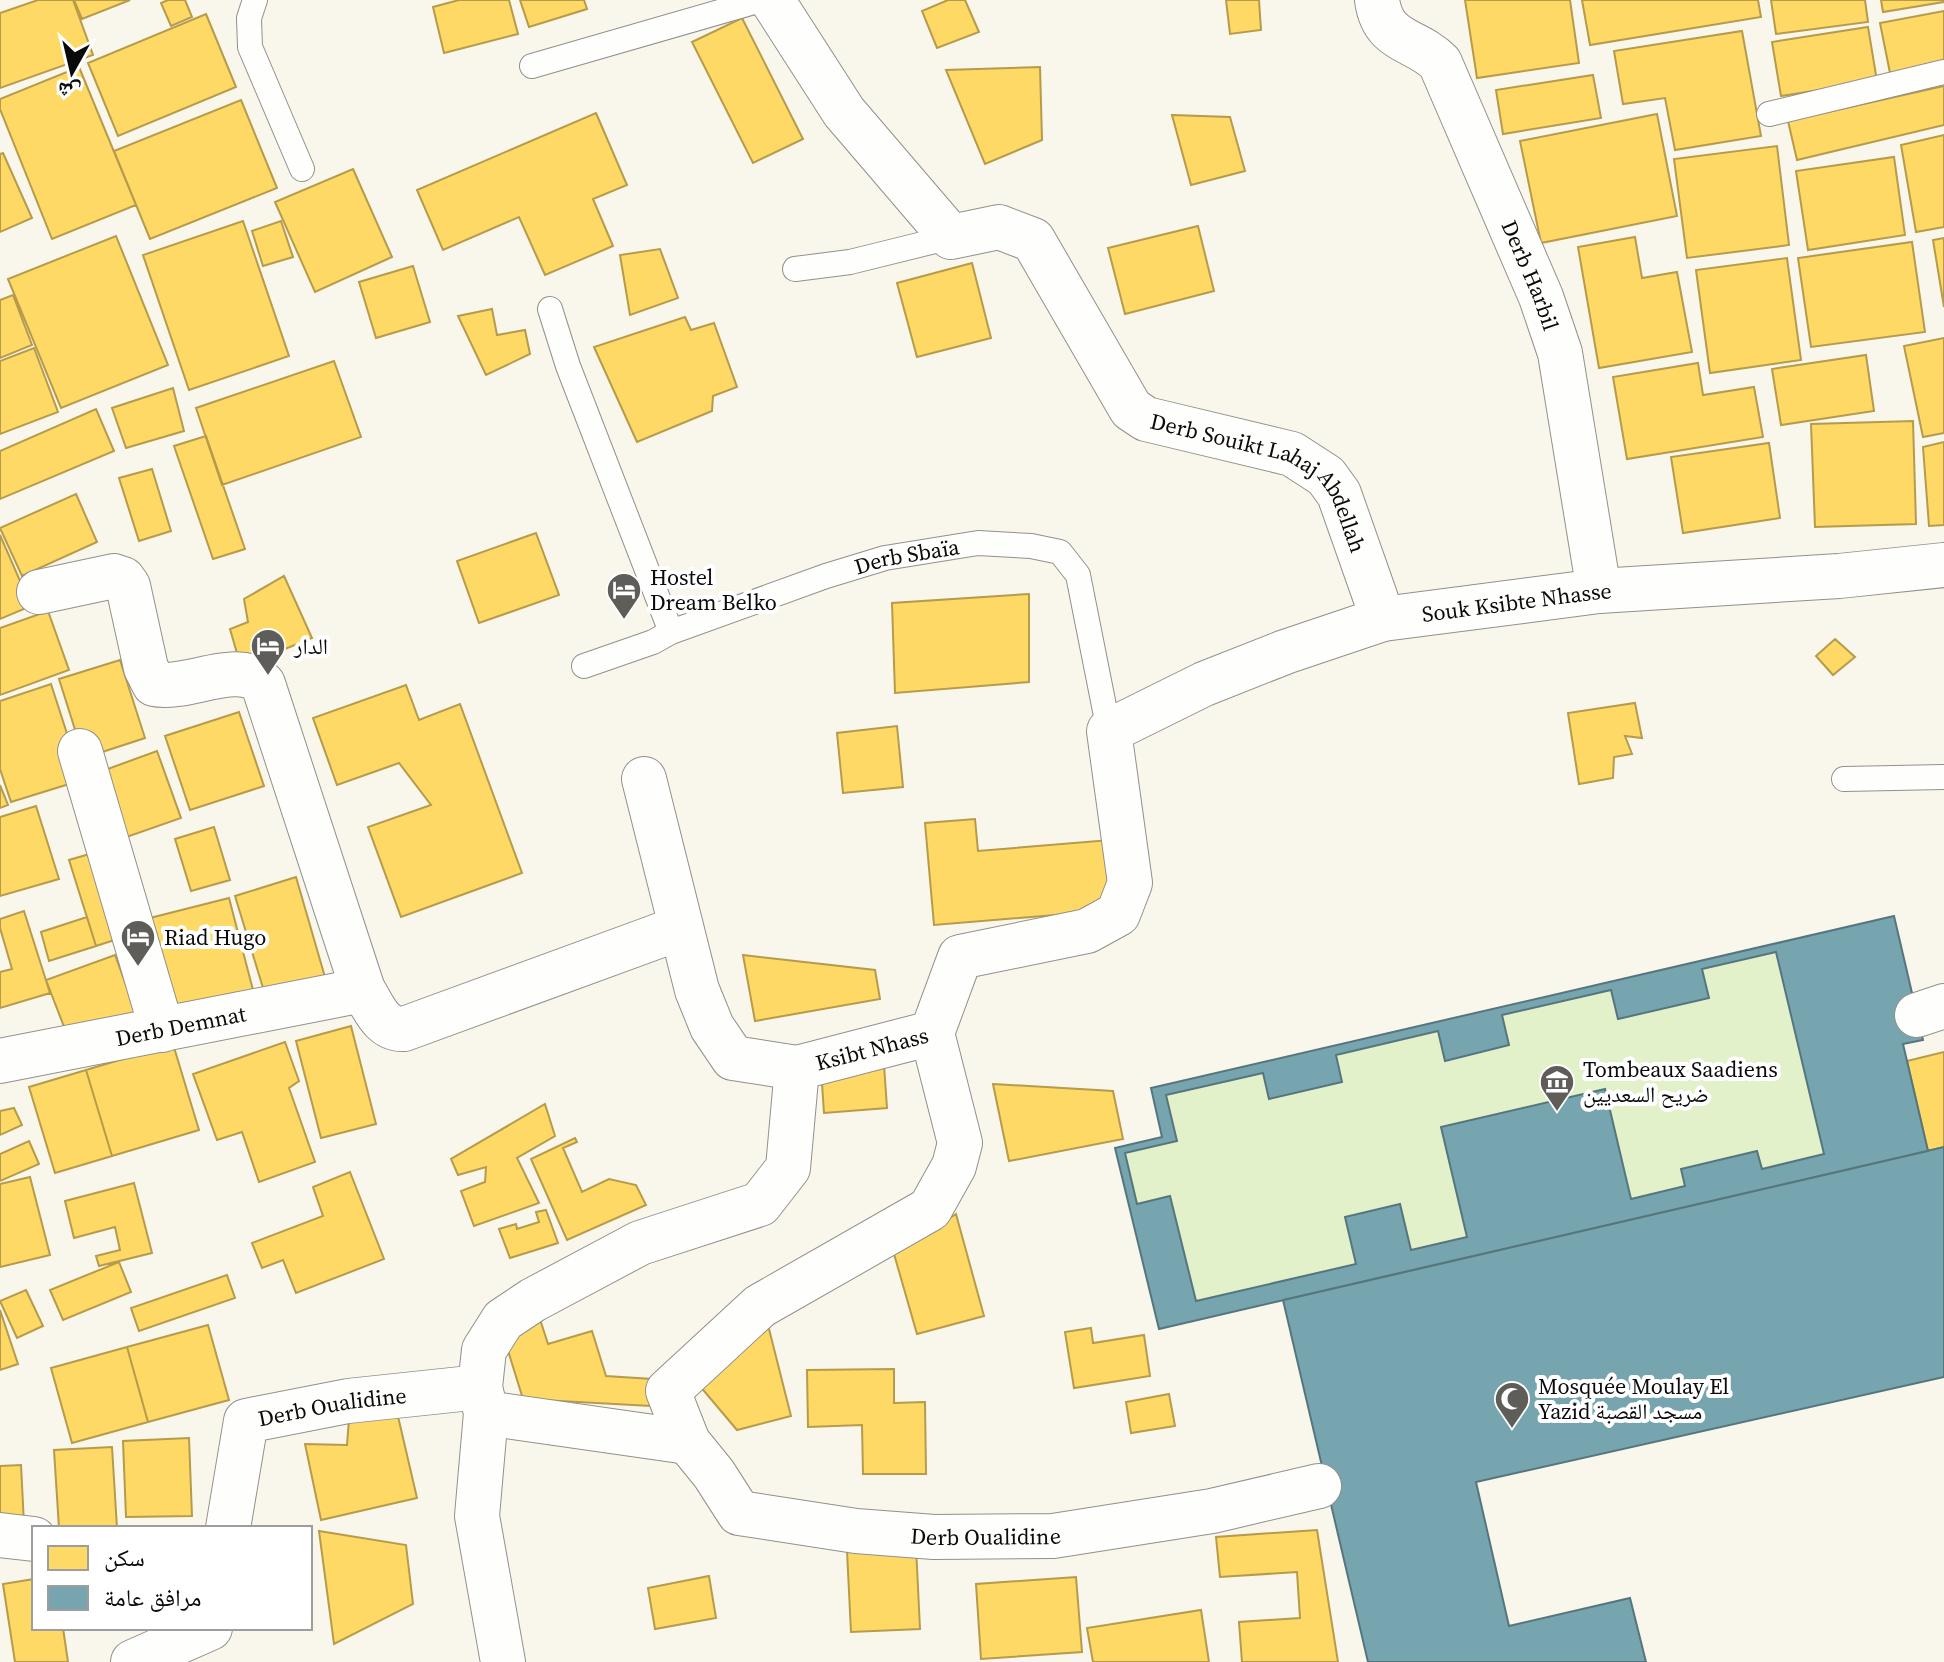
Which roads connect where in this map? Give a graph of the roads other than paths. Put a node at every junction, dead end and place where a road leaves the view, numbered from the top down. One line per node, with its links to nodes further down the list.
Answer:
1 (255, 0): 8 (lane)
2 (761, 0): 5 (lane)
3 (772, 0): 9 (street)
4 (1377, 0): 13 (street, Derb Harbil)
5 (532, 66)
6 (1944, 72): 7 (lane)
7 (1769, 114)
8 (302, 169)
9 (951, 237): 10 (lane); 15 (street, Derb Souikt Lahaj Abdellah)
10 (795, 269)
11 (550, 309): 16 (lane)
12 (1944, 565): 13 (street, Souk Ksibte Nhasse)
13 (1599, 591): 15 (street, Souk Ksibte Nhasse)
14 (39, 592): 24 (street)
15 (1383, 619): 18 (street, Souk Ksibte Nhasse)
16 (671, 632): 17 (lane, Derb Sbaïa); 18 (lane, Derb Sbaïa)
17 (584, 666)
18 (1109, 731): 26 (street, Ksibt Nhass)
19 (80, 751): 25 (street)
20 (1944, 777): 22 (lane)
21 (644, 779): 23 (street)
22 (1844, 779)
23 (680, 928): 24 (street); 28 (street)
24 (363, 990): 25 (street, Derb Demnat)
25 (162, 1030): 27 (street, Derb Demnat)
26 (932, 1033): 28 (street, Ksibt Nhass); 30 (street, Derb Oualidine)
27 (0, 1061)
28 (797, 1068): 29 (street, Ksibt Nhass)
29 (483, 1383): 30 (street, Derb Oualidine); 32 (street, Derb Oualidine); 37 (street)
30 (688, 1442): 31 (street, Derb Oualidine)
31 (1319, 1486)
32 (228, 1526)
33 (0, 1535): 34 (street)
34 (32, 1539)
35 (205, 1630): 36 (street)
36 (133, 1662)
37 (503, 1662)

